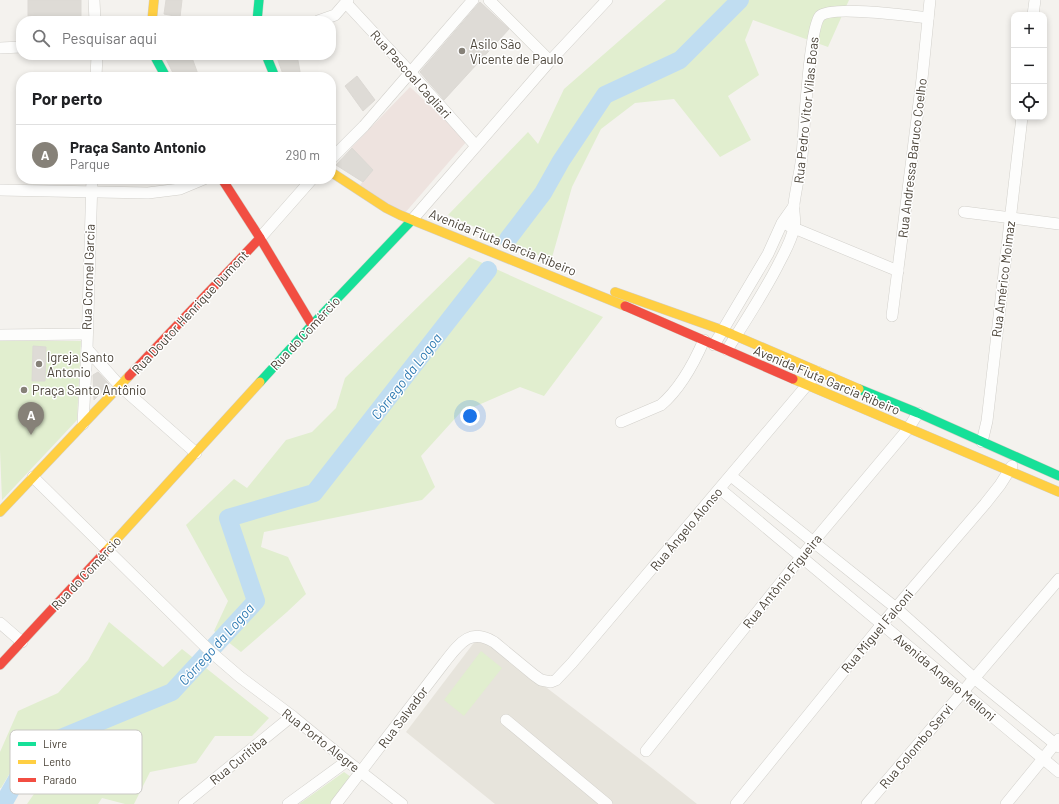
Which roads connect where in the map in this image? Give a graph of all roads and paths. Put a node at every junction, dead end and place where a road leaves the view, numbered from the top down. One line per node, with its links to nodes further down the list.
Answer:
1 (94, 0): 11 (street)
2 (154, 0): 12 (main road)
3 (259, 0): 13 (main road)
4 (473, 0): 25 (street)
5 (489, 0): 21 (street)
6 (607, 0): 21 (street, Rua do Comércio)
7 (930, 0): 15 (street, Rua Andressa Baruco Coelho)
8 (1035, 0): 10 (street)
9 (347, 2): 14 (street); 25 (street, Rua Pascoal Cagliari)
10 (1034, 12)
11 (95, 16)
12 (152, 16)
13 (257, 16)
14 (332, 16)
15 (928, 18): 36 (street, Rua Pedro Vitor Vilas Boas); 44 (street, Rua Andressa Baruco Coelho)
16 (16, 47): 17 (street)
17 (0, 48)
18 (97, 60): 22 (street)
19 (157, 60): 23 (main road)
20 (268, 60): 24 (main road)
21 (550, 61): 27 (street, Rua do Comércio)
22 (96, 72)
23 (163, 72)
24 (273, 72)
25 (411, 73): 27 (street, Rua Pascoal Cagliari); 28 (street)
26 (1022, 120): 38 (street, Rua Américo Moimaz)
27 (476, 146): 39 (street, Rua do Comércio)
28 (336, 154)
29 (336, 175): 39 (main road, Avenida Fiuta Garcia Ribeiro)
30 (92, 184): 35 (street, Rua Coronel Garcia)
31 (192, 184): 35 (street)
32 (225, 184): 43 (main road)
33 (308, 184): 43 (street, Rua Doutor Henrique Dumont)
34 (0, 190): 35 (street)
35 (91, 193): 51 (street, Rua Coronel Garcia)
36 (794, 206): 40 (street, Rua Pedro Vitor Vilas Boas); 42 (street, Rua Pedro Vitor Vilas Boas)
37 (964, 212): 38 (street)
38 (1010, 217): 41 (street); 64 (street, Rua Américo Moimaz)
39 (412, 220): 45 (main road, Avenida Fiuta Garcia Ribeiro); 48 (main road, Rua do Comércio)
40 (782, 223): 42 (street); 49 (street, Rua Pedro Vitor Vilas Boas)
41 (1059, 224)
42 (794, 228): 44 (street); 53 (street, Rua Pedro Vitor Vilas Boas)
43 (260, 238): 48 (main road); 59 (main road, Rua Doutor Henrique Dumont)
44 (898, 271): 46 (street, Rua Andressa Baruco Coelho)
45 (585, 289): 47 (main road, Avenida Fiuta Garcia Ribeiro); 50 (main road, Avenida Fiuta Garcia Ribeiro)
46 (892, 316)
47 (689, 318): 49 (main road, Avenida Fiuta Garcia Ribeiro); 50 (main road)
48 (312, 324): 65 (main road, Rua do Comércio)
49 (722, 330): 53 (main road, Avenida Fiuta Garcia Ribeiro); 54 (street, Rua Pedro Vitor Vilas Boas)
50 (683, 331): 54 (main road, Avenida Fiuta Garcia Ribeiro)
51 (87, 334): 52 (street); 55 (street, Rua Coronel Garcia)
52 (0, 335)
53 (736, 336): 56 (street, Rua Pedro Vitor Vilas Boas); 57 (main road, Avenida Fiuta Garcia Ribeiro)
54 (709, 343): 56 (main road, Avenida Fiuta Garcia Ribeiro); 61 (street, Rua Pedro Vitor Vilas Boas)
55 (87, 349): 59 (street); 62 (street, Rua Coronel Garcia)
56 (727, 350): 58 (main road, Avenida Fiuta Garcia Ribeiro)
57 (818, 372): 58 (street, Rua Ângelo Alonso); 60 (main road, Avenida Fiuta Garcia Ribeiro)
58 (806, 385): 63 (main road, Avenida Fiuta Garcia Ribeiro); 68 (street, Rua Ângelo Alonso)
59 (120, 386): 62 (main road, Rua Doutor Henrique Dumont); 65 (street)
60 (918, 413): 63 (street, Rua Antônio Figueira); 64 (main road, Avenida Fiuta Garcia Ribeiro)
61 (621, 422)
62 (83, 424): 70 (main road, Rua Doutor Henrique Dumont)
63 (908, 429): 67 (main road, Avenida Fiuta Garcia Ribeiro); 74 (street, Rua Antônio Figueira)
64 (982, 442): 66 (main road, Avenida Fiuta Garcia Ribeiro)
65 (196, 453): 75 (main road, Rua do Comércio)
66 (1017, 457): 67 (street, Rua Miguel Falconi); 69 (main road, Avenida Fiuta Garcia Ribeiro)
67 (1010, 471): 72 (main road, Avenida Fiuta Garcia Ribeiro); 78 (street, Rua Miguel Falconi)
68 (731, 476): 71 (street, Rua Ângelo Alonso); 74 (street, Avenida Angelo Melloni)
69 (1059, 476)
70 (33, 477): 73 (main road, Rua Doutor Henrique Dumont); 75 (street, Rua Porto Alegre)
71 (720, 489): 76 (street, Avenida Angelo Melloni); 81 (street, Rua Ângelo Alonso)
72 (1059, 492)
73 (0, 512)
74 (814, 541): 76 (street, Rua Antônio Figueira); 78 (street, Avenida Angelo Melloni)
75 (107, 550): 82 (main road, Rua do Comércio); 86 (street, Rua Porto Alegre)
76 (802, 557): 80 (street, Avenida Angelo Melloni); 89 (street, Rua Antônio Figueira)
77 (1059, 579): 84 (street, Rua Colombo Servi)
78 (896, 608): 80 (street, Rua Miguel Falconi); 84 (street, Avenida Angelo Melloni)
79 (0, 623): 82 (street)
80 (882, 624): 85 (street, Avenida Angelo Melloni); 99 (street, Rua Miguel Falconi)
81 (476, 636): 92 (street, Rua Salvador)
82 (22, 642): 83 (main road, Rua do Comércio)
83 (0, 665)
84 (974, 678): 85 (street, Rua Colombo Servi); 88 (street, Avenida Angelo Melloni)
85 (962, 692): 90 (street, Avenida Angelo Melloni); 100 (street, Rua Colombo Servi)
86 (292, 716): 91 (street, Rua Porto Alegre); 94 (street, Rua Curitiba)
87 (506, 720): 98 (street)
88 (1058, 743): 90 (street)
89 (646, 750)
90 (1043, 759): 93 (street, Avenida Angelo Melloni); 101 (street)
91 (347, 761): 92 (street, Rua Porto Alegre); 95 (street)
92 (361, 771): 96 (street, Rua Salvador); 97 (street, Rua Porto Alegre)
93 (1059, 772)
94 (184, 804)
95 (288, 804)
96 (336, 804)
97 (402, 804)
98 (607, 804)
99 (736, 804)
100 (867, 804)
101 (1006, 804)

